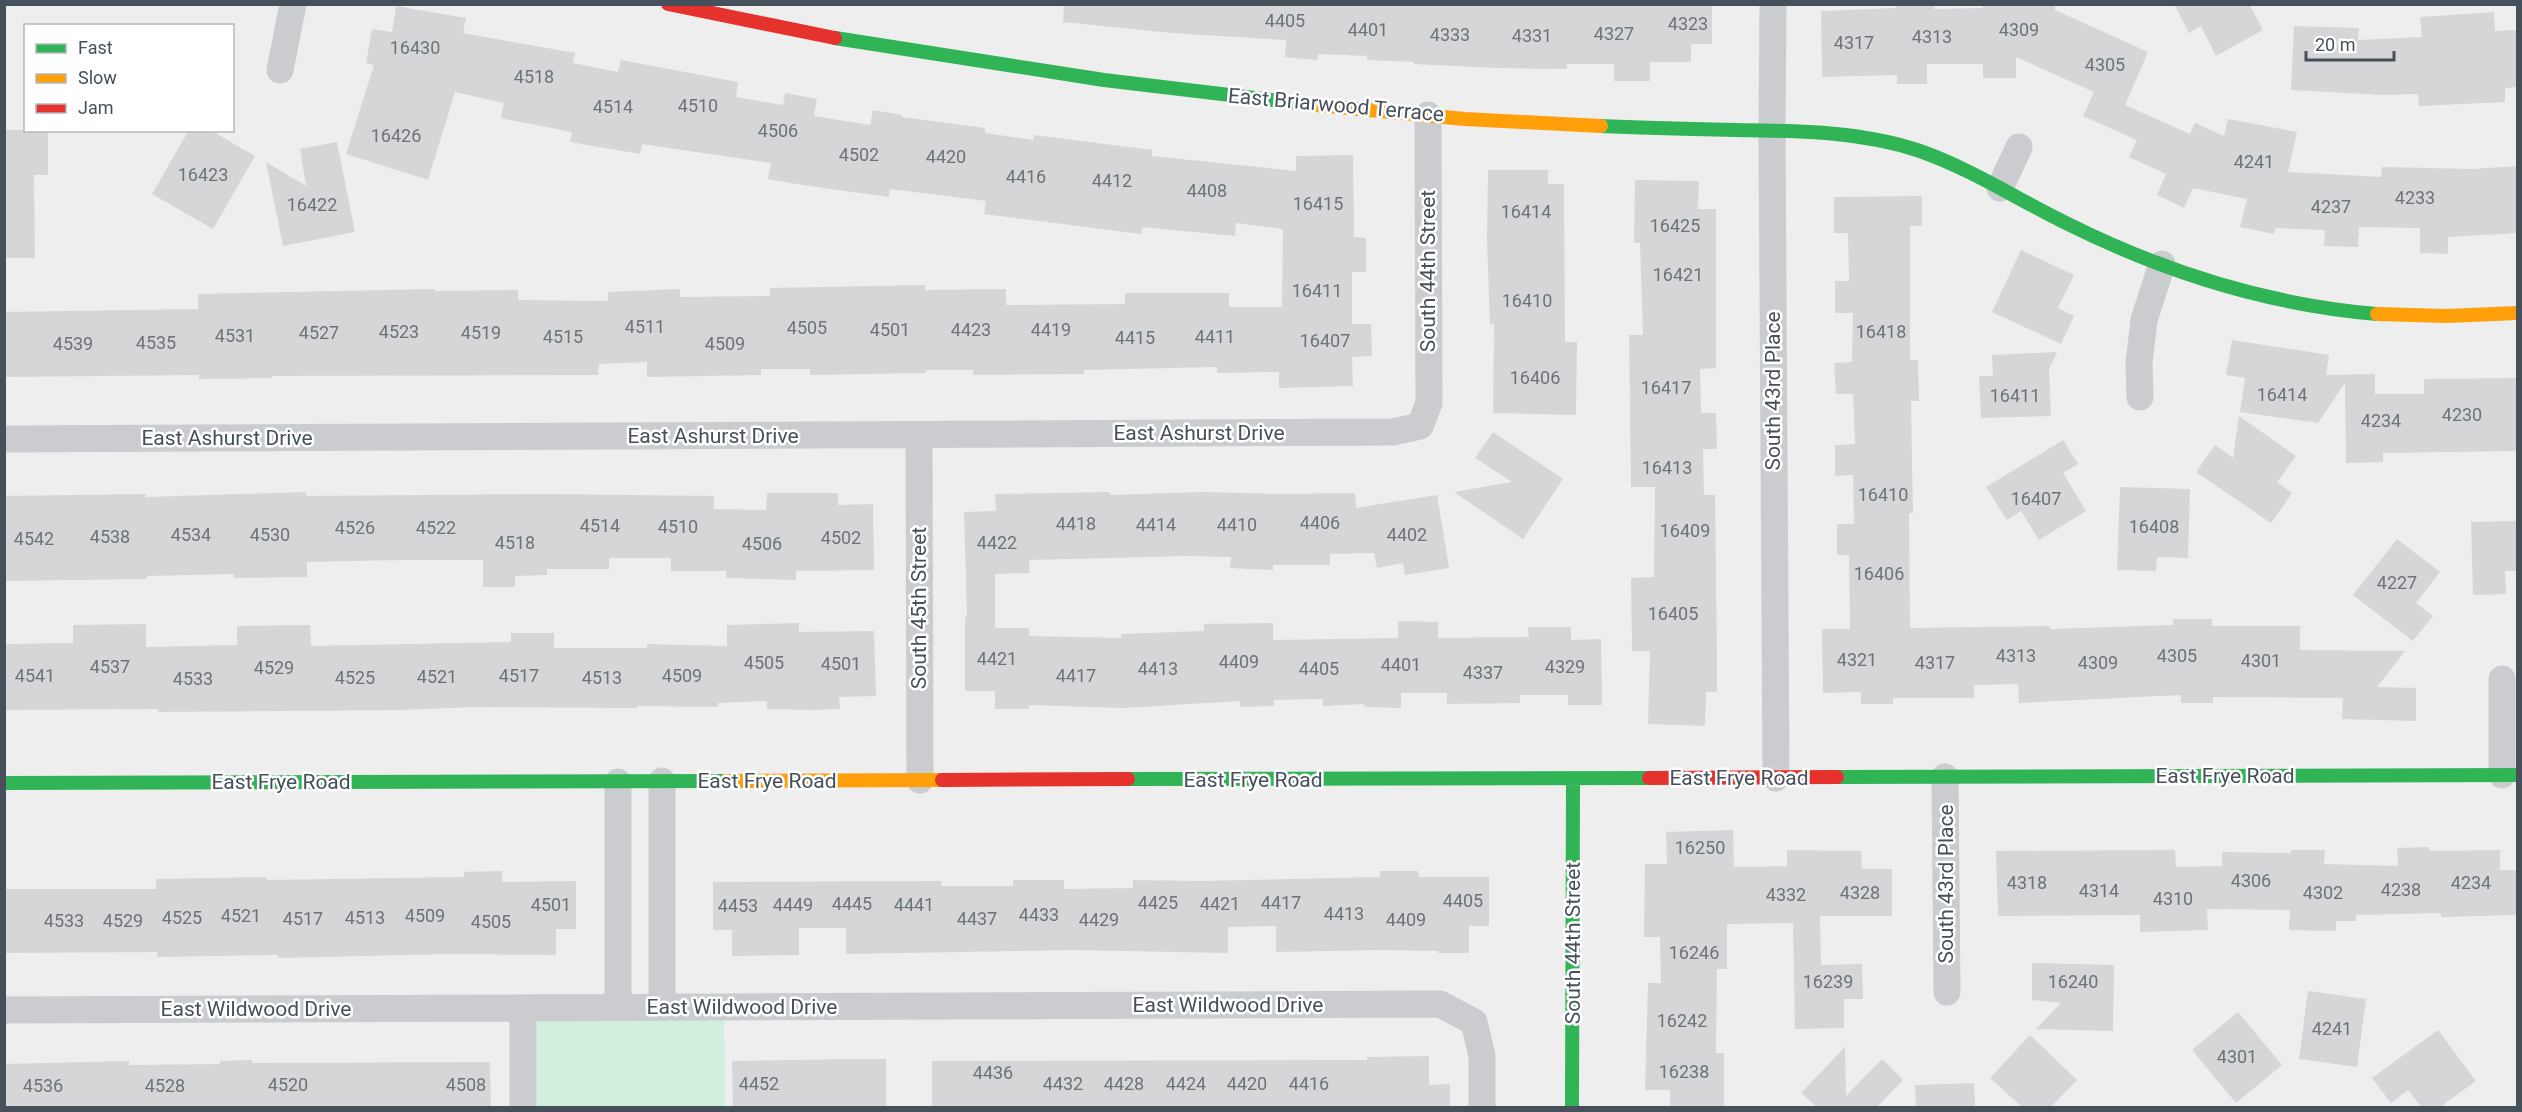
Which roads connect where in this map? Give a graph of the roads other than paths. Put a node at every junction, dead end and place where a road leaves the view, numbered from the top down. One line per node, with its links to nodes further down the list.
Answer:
1 (293, 4): 4 (street)
2 (668, 4): 5 (street, East Briarwood Terrace)
3 (1773, 4): 6 (street, South 43rd Place)
4 (280, 70)
5 (1428, 115): 6 (street, East Briarwood Terrace); 12 (street, South 44th Street)
6 (1772, 132): 8 (street, East Briarwood Terrace); 18 (street, South 43rd Place)
7 (2019, 147): 8 (street)
8 (2000, 188): 9 (street, East Briarwood Terrace)
9 (2162, 264): 10 (street, East Briarwood Terrace); 11 (street)
10 (2517, 313)
11 (2140, 397)
12 (1420, 426): 13 (street, East Ashurst Drive)
13 (919, 435): 14 (street, East Ashurst Drive); 20 (street, South 45th Street)
14 (4, 439)
15 (2502, 679): 16 (street, East Frye Road)
16 (2510, 775): 17 (street, East Frye Road)
17 (1945, 777): 18 (street, East Frye Road); 26 (street, South 43rd Place)
18 (1776, 778): 19 (street, East Frye Road)
19 (1573, 779): 20 (street, East Frye Road); 33 (street, South 44th Street)
20 (920, 780): 21 (street, East Frye Road)
21 (662, 781): 22 (street, East Frye Road); 25 (street)
22 (618, 782): 23 (street, East Frye Road); 24 (street)
23 (4, 783)
24 (618, 894): 25 (street); 27 (street)
25 (662, 894): 28 (street)
26 (1947, 992)
27 (618, 1007): 28 (street, East Wildwood Drive); 29 (street, East Wildwood Drive)
28 (662, 1007): 32 (street, East Wildwood Drive)
29 (523, 1008): 30 (street, East Wildwood Drive); 31 (street)
30 (4, 1010)
31 (523, 1107)
32 (1482, 1107)
33 (1572, 1107)

